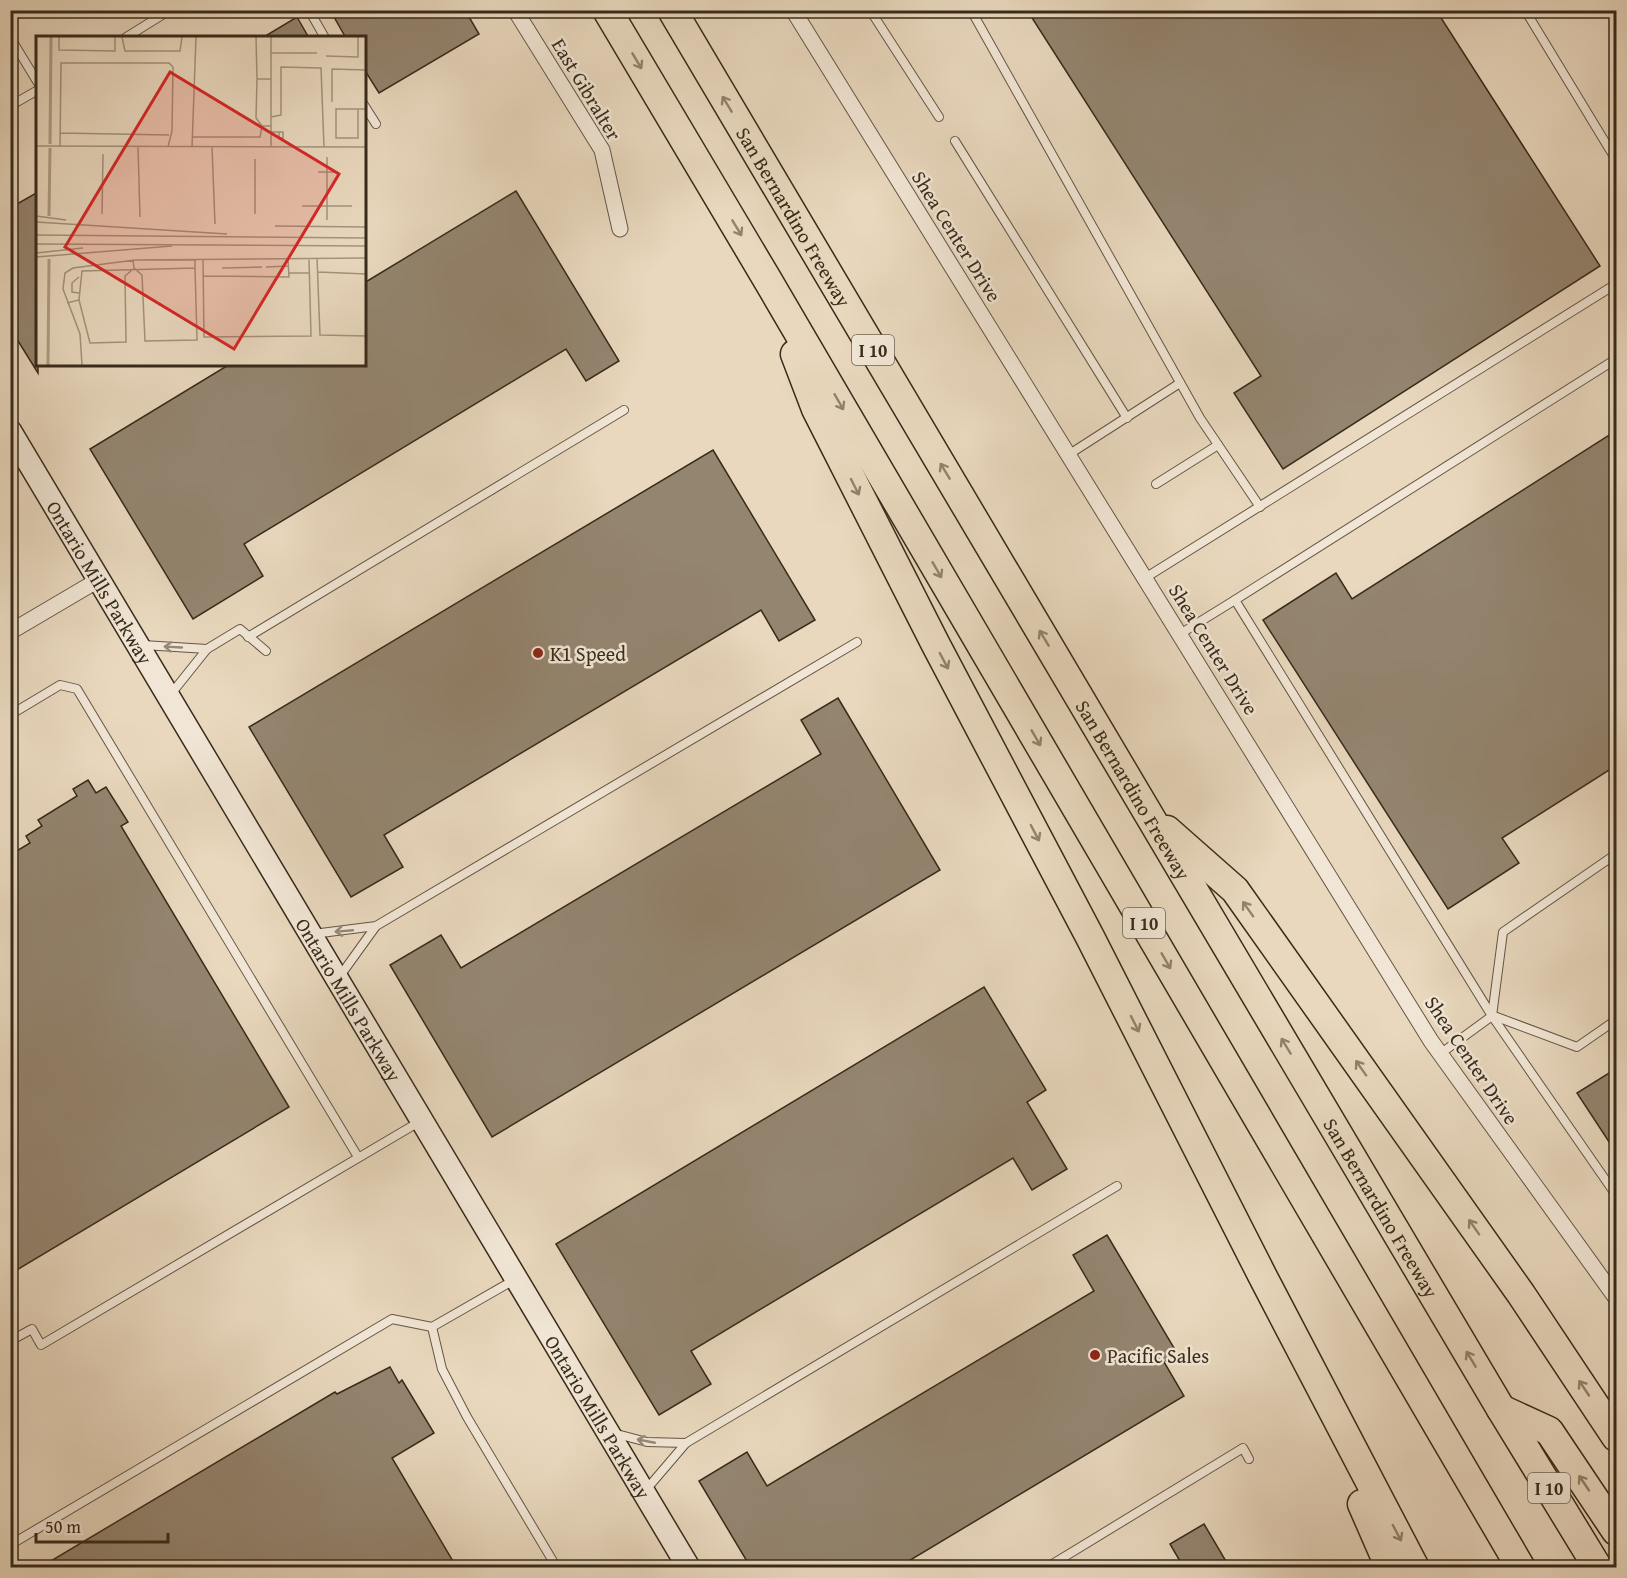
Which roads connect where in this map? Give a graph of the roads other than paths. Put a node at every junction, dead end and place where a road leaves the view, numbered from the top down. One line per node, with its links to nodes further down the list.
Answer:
1 (170, 10): 10 (lane)
2 (309, 10): 11 (lane)
3 (515, 10): 21 (street, East Gibralter)
4 (607, 10): 22 (highway, I 10, one-way to 22)
5 (672, 10): 45 (highway, San Bernardino Freeway / I 10, one-way to 5)
6 (793, 10): 30 (street, Shea Center Drive)
7 (870, 10): 17 (lane)
8 (971, 10): 25 (lane)
9 (1524, 10): 20 (lane)
10 (128, 36)
11 (324, 36)
12 (10, 37): 13 (lane)
13 (36, 80)
14 (36, 91): 15 (lane)
15 (10, 106)
16 (366, 108): 18 (lane)
17 (939, 117)
18 (376, 124)
19 (955, 141): 27 (lane)
20 (1617, 160)
21 (620, 230)
22 (767, 279): 57 (highway, one-way to 57); 75 (highway, I 10, one-way to 75)
23 (1617, 285): 32 (lane)
24 (1617, 359): 35 (lane)
25 (1180, 383): 27 (lane); 29 (lane)
26 (624, 410): 38 (lane)
27 (1127, 418): 30 (lane)
28 (10, 430): 34 (main road, Ontario Mills Parkway)
29 (1218, 446): 31 (lane); 32 (lane)
30 (1068, 455): 33 (street, Shea Center Drive)
31 (1155, 484)
32 (1260, 507): 33 (lane)
33 (1145, 578): 37 (street, Shea Center Drive)
34 (100, 579): 36 (street); 40 (main road, Ontario Mills Parkway)
35 (1235, 600): 37 (lane); 50 (lane)
36 (10, 632)
37 (1180, 634): 52 (street, Shea Center Drive)
38 (248, 637): 41 (lane); 42 (lane)
39 (857, 642): 47 (lane)
40 (139, 645): 41 (lane, one-way to 40); 43 (main road, Ontario Mills Parkway)
41 (207, 649): 43 (lane)
42 (266, 651)
43 (169, 696): 48 (main road, Ontario Mills Parkway)
44 (10, 715): 54 (lane)
45 (1146, 812): 62 (highway, San Bernardino Freeway / I 10, one-way to 45); 64 (highway, one-way to 45)
46 (1617, 854): 50 (lane)
47 (376, 926): 48 (lane, one-way to 48); 49 (lane)
48 (312, 934): 49 (main road, Ontario Mills Parkway)
49 (338, 978): 53 (main road, Ontario Mills Parkway)
50 (1492, 1016): 51 (lane); 52 (lane); 56 (lane)
51 (1617, 1020)
52 (1440, 1054): 59 (street, Shea Center Drive)
53 (422, 1119): 54 (lane); 58 (main road, Ontario Mills Parkway)
54 (358, 1157): 61 (lane)
55 (1118, 1186): 65 (lane)
56 (1617, 1195)
57 (1263, 1277): 73 (highway); 74 (highway, one-way to 74)
58 (517, 1278): 60 (lane); 63 (main road, Ontario Mills Parkway)
59 (1617, 1298)
60 (432, 1326): 69 (lane); 70 (lane)
61 (10, 1341)
62 (1501, 1409): 68 (highway, one-way to 62); 76 (highway, San Bernardino Freeway / I 10)
63 (608, 1432): 65 (lane, one-way to 63); 67 (main road, Ontario Mills Parkway)
64 (1617, 1437)
65 (686, 1443): 67 (lane)
66 (1249, 1460): 72 (lane)
67 (644, 1492): 71 (main road, Ontario Mills Parkway)
68 (1617, 1531)
69 (10, 1545)
70 (557, 1568)
71 (689, 1568)
72 (1046, 1568)
73 (1390, 1568)
74 (1415, 1568)
75 (1521, 1568)
76 (1598, 1568)

